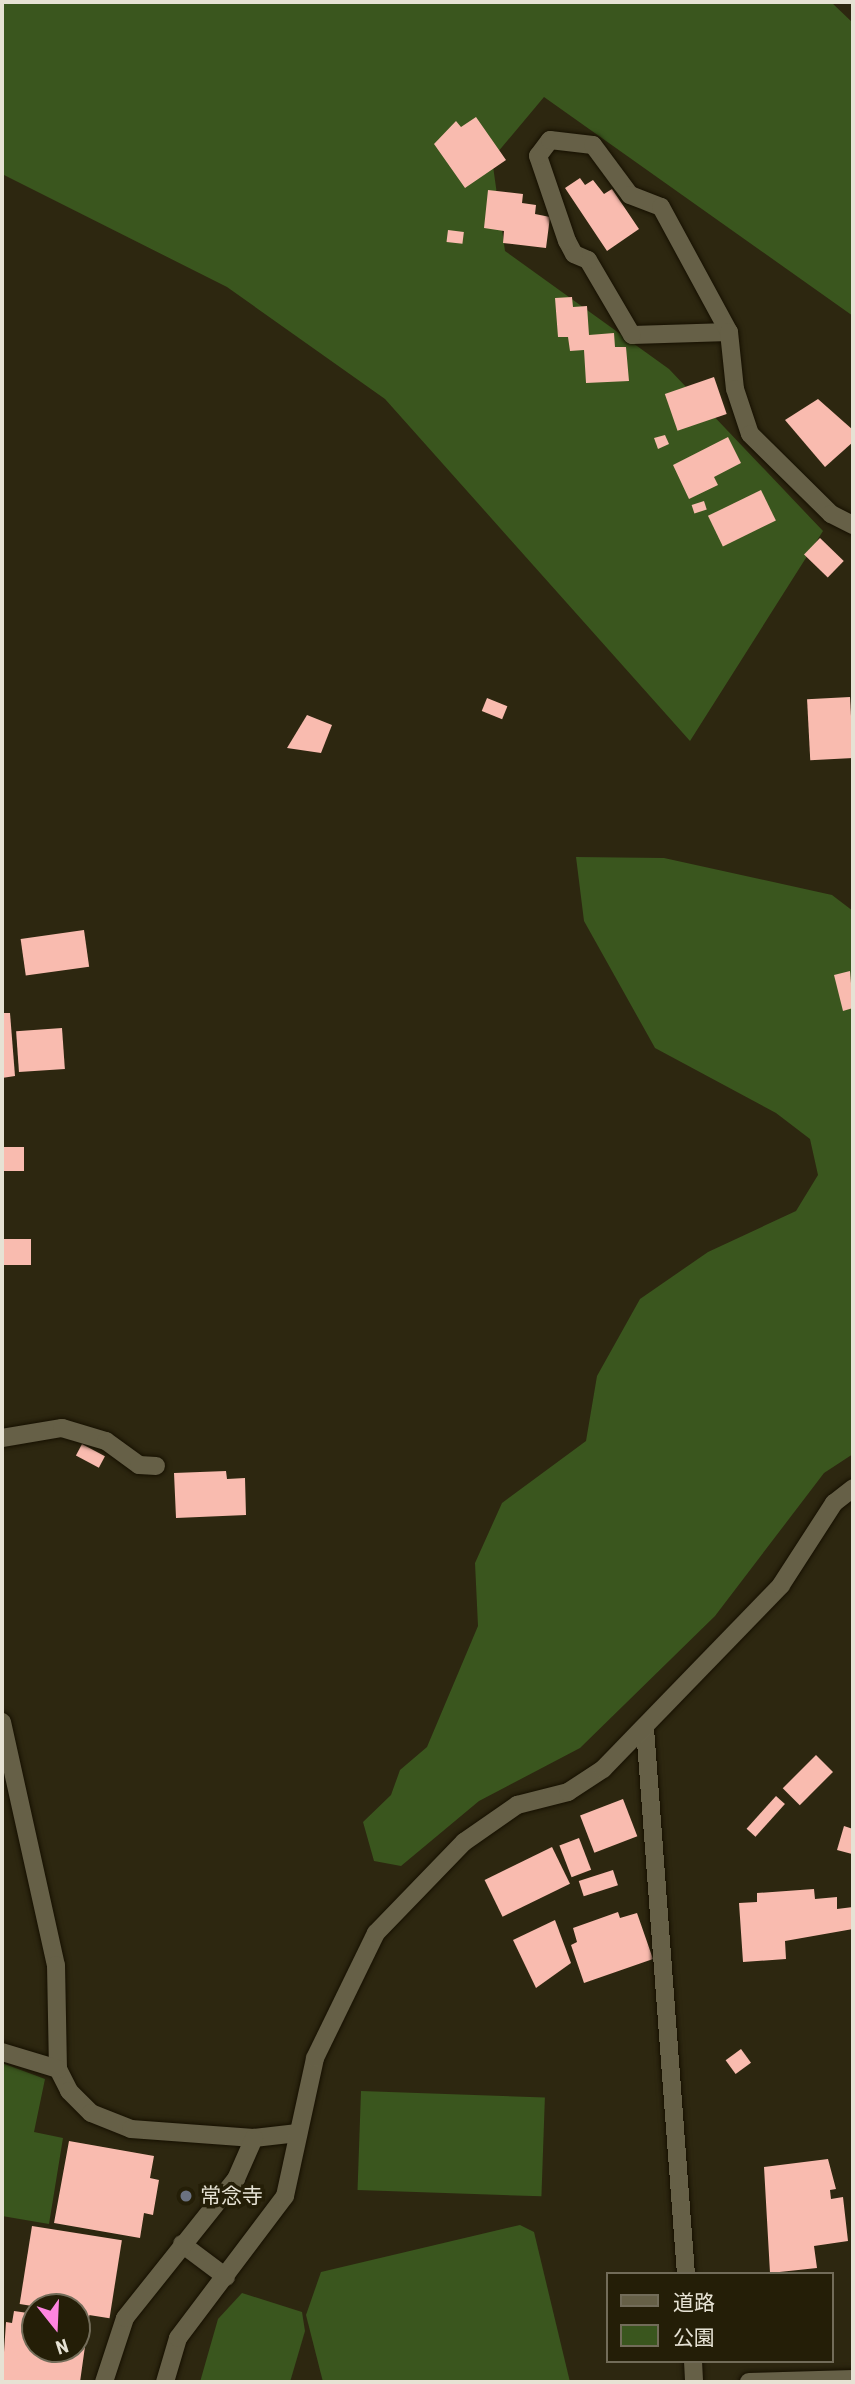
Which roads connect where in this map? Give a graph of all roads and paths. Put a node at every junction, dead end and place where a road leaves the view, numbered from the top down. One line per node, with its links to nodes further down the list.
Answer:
1 (729, 332): 1 (street); 2 (street)
2 (853, 525)
3 (2, 1438): 4 (street)
4 (156, 1466)
5 (853, 1488): 7 (street)
6 (2, 1722): 9 (street)
7 (645, 1727): 10 (street); 13 (street)
8 (2, 2052): 9 (street)
9 (58, 2070): 11 (street)
10 (298, 2133): 11 (street); 14 (street)
11 (254, 2138): 12 (street)
12 (182, 2244): 14 (street); 17 (street)
13 (686, 2272)
14 (226, 2277): 18 (street)
15 (693, 2363): 19 (street)
16 (853, 2379): 20 (street)
17 (104, 2382)
18 (165, 2382)
19 (694, 2382)
20 (749, 2382)

